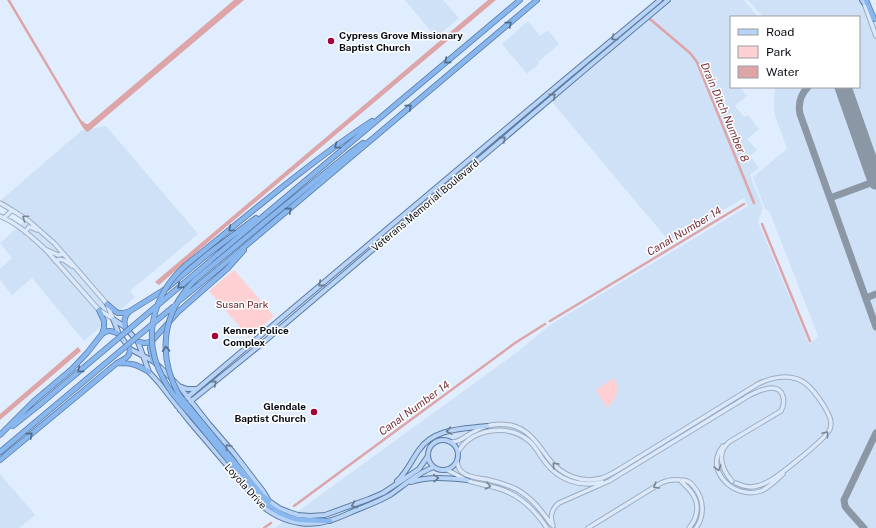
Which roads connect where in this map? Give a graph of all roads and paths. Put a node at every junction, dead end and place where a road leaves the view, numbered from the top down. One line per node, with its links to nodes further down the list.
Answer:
1 (520, 0): 8 (highway, one-way to 8)
2 (537, 0): 12 (highway, one-way to 2)
3 (660, 0): 9 (main road, Veterans Memorial Boulevard, one-way to 9)
4 (668, 0): 11 (main road, Veterans Memorial Boulevard, one-way to 4)
5 (865, 1): 6 (highway); 7 (main road)
6 (875, 21)
7 (876, 36)
8 (392, 108): 20 (highway); 74 (highway, one-way to 74, bridge)
9 (530, 108): 10 (main road, Veterans Memorial Boulevard); 11 (main road)
10 (522, 115): 13 (main road); 14 (main road, Veterans Memorial Boulevard)
11 (531, 115): 13 (main road, Veterans Memorial Boulevard)
12 (394, 120): 29 (highway, one-way to 12); 74 (highway, one-way to 12, bridge)
13 (523, 122): 15 (main road, Veterans Memorial Boulevard, one-way to 13)
14 (497, 136): 15 (main road); 16 (main road, Veterans Memorial Boulevard)
15 (482, 157): 17 (main road, Veterans Memorial Boulevard)
16 (456, 171): 17 (main road); 19 (main road, Veterans Memorial Boulevard)
17 (442, 191): 25 (main road, Veterans Memorial Boulevard)
18 (0, 203): 21 (main road, Loyola Drive)
19 (413, 207): 24 (main road, Veterans Memorial Boulevard); 25 (main road)
20 (271, 209): 39 (highway); 65 (highway, one-way to 65, bridge)
21 (12, 210): 23 (main road); 27 (main road, Loyola Drive, one-way to 21)
22 (0, 216): 23 (main road, Loyola Drive)
23 (4, 218): 26 (main road, Loyola Drive)
24 (394, 223): 28 (main road); 32 (main road, Veterans Memorial Boulevard)
25 (402, 224): 28 (main road, Veterans Memorial Boulevard)
26 (26, 232): 27 (main road); 30 (main road, Loyola Drive)
27 (45, 234): 31 (main road, Loyola Drive)
28 (386, 238): 35 (main road, Veterans Memorial Boulevard)
29 (253, 240): 47 (highway); 69 (highway, bridge)
30 (46, 250): 31 (main road); 33 (main road, Loyola Drive)
31 (64, 254): 34 (main road, Loyola Drive)
32 (355, 256): 35 (main road); 36 (main road, Veterans Memorial Boulevard, one-way to 36)
33 (55, 261): 34 (main road); 38 (main road, Loyola Drive)
34 (75, 267): 37 (main road, Loyola Drive)
35 (341, 276): 40 (main road, Veterans Memorial Boulevard)
36 (303, 299): 40 (main road); 42 (main road, Veterans Memorial Boulevard)
37 (106, 304): 39 (highway); 41 (main road, Loyola Drive)
38 (99, 310): 41 (main road, Loyola Drive); 44 (highway)
39 (130, 311): 43 (highway)
40 (290, 318): 46 (main road, Veterans Memorial Boulevard)
41 (112, 319): 43 (main road, Loyola Drive); 45 (main road, Loyola Drive)
42 (276, 322): 46 (main road); 49 (main road, Veterans Memorial Boulevard)
43 (124, 327): 48 (main road, Loyola Drive)
44 (102, 334): 45 (highway); 65 (highway)
45 (119, 334): 50 (main road, Loyola Drive)
46 (269, 336): 54 (main road, Veterans Memorial Boulevard)
47 (152, 341): 48 (highway); 52 (highway)
48 (138, 342): 51 (main road, Loyola Drive)
49 (249, 345): 54 (main road); 57 (main road, Veterans Memorial Boulevard)
50 (130, 349): 51 (main road, Loyola Drive); 53 (highway)
51 (142, 356): 52 (main road, Loyola Drive); 55 (main road, Loyola Drive)
52 (153, 361): 56 (main road, Loyola Drive)
53 (117, 363): 55 (highway); 72 (highway, one-way to 53)
54 (238, 363): 58 (main road, Veterans Memorial Boulevard, one-way to 54)
55 (149, 372): 61 (main road, Loyola Drive)
56 (179, 386): 57 (main road); 59 (main road, Loyola Drive)
57 (197, 389): 59 (main road, Veterans Memorial Boulevard)
58 (197, 396): 60 (main road, Veterans Memorial Boulevard); 62 (main road)
59 (187, 397): 60 (main road, Loyola Drive); 61 (main road, Veterans Memorial Boulevard)
60 (191, 402): 62 (main road, Loyola Drive); 63 (main road, Veterans Memorial Boulevard)
61 (177, 406): 63 (main road, Loyola Drive)
62 (197, 409): 82 (main road, Loyola Drive, one-way to 62)
63 (180, 410): 83 (main road, Loyola Drive)
64 (487, 426): 67 (main road); 68 (main road, one-way to 64); 81 (main road, one-way to 81)
65 (0, 436)
66 (736, 438): 68 (main road); 68 (main road, one-way to 68); 77 (main road)
67 (450, 442): 70 (main road); 71 (main road)
68 (809, 450)
69 (0, 452)
70 (458, 452): 73 (main road); 77 (main road)
71 (428, 456): 75 (main road); 81 (main road, Loyola Drive)
72 (0, 460)
73 (457, 461): 76 (main road); 84 (main road)
74 (234, 465): 82 (highway); 83 (highway)
75 (434, 467): 76 (main road); 80 (main road, Loyola Drive)
76 (447, 470): 78 (main road)
77 (617, 475): 84 (main road)
78 (467, 480): 80 (main road, one-way to 78); 85 (main road, one-way to 85)
79 (680, 480): 86 (main road, one-way to 86); 87 (main road); 88 (main road)
80 (406, 484): 83 (main road, Loyola Drive)
81 (389, 489): 82 (main road, Loyola Drive, one-way to 82)
82 (269, 502)
83 (330, 520)
84 (554, 527)
85 (547, 528)
86 (588, 528)
87 (689, 528)
88 (696, 528)

